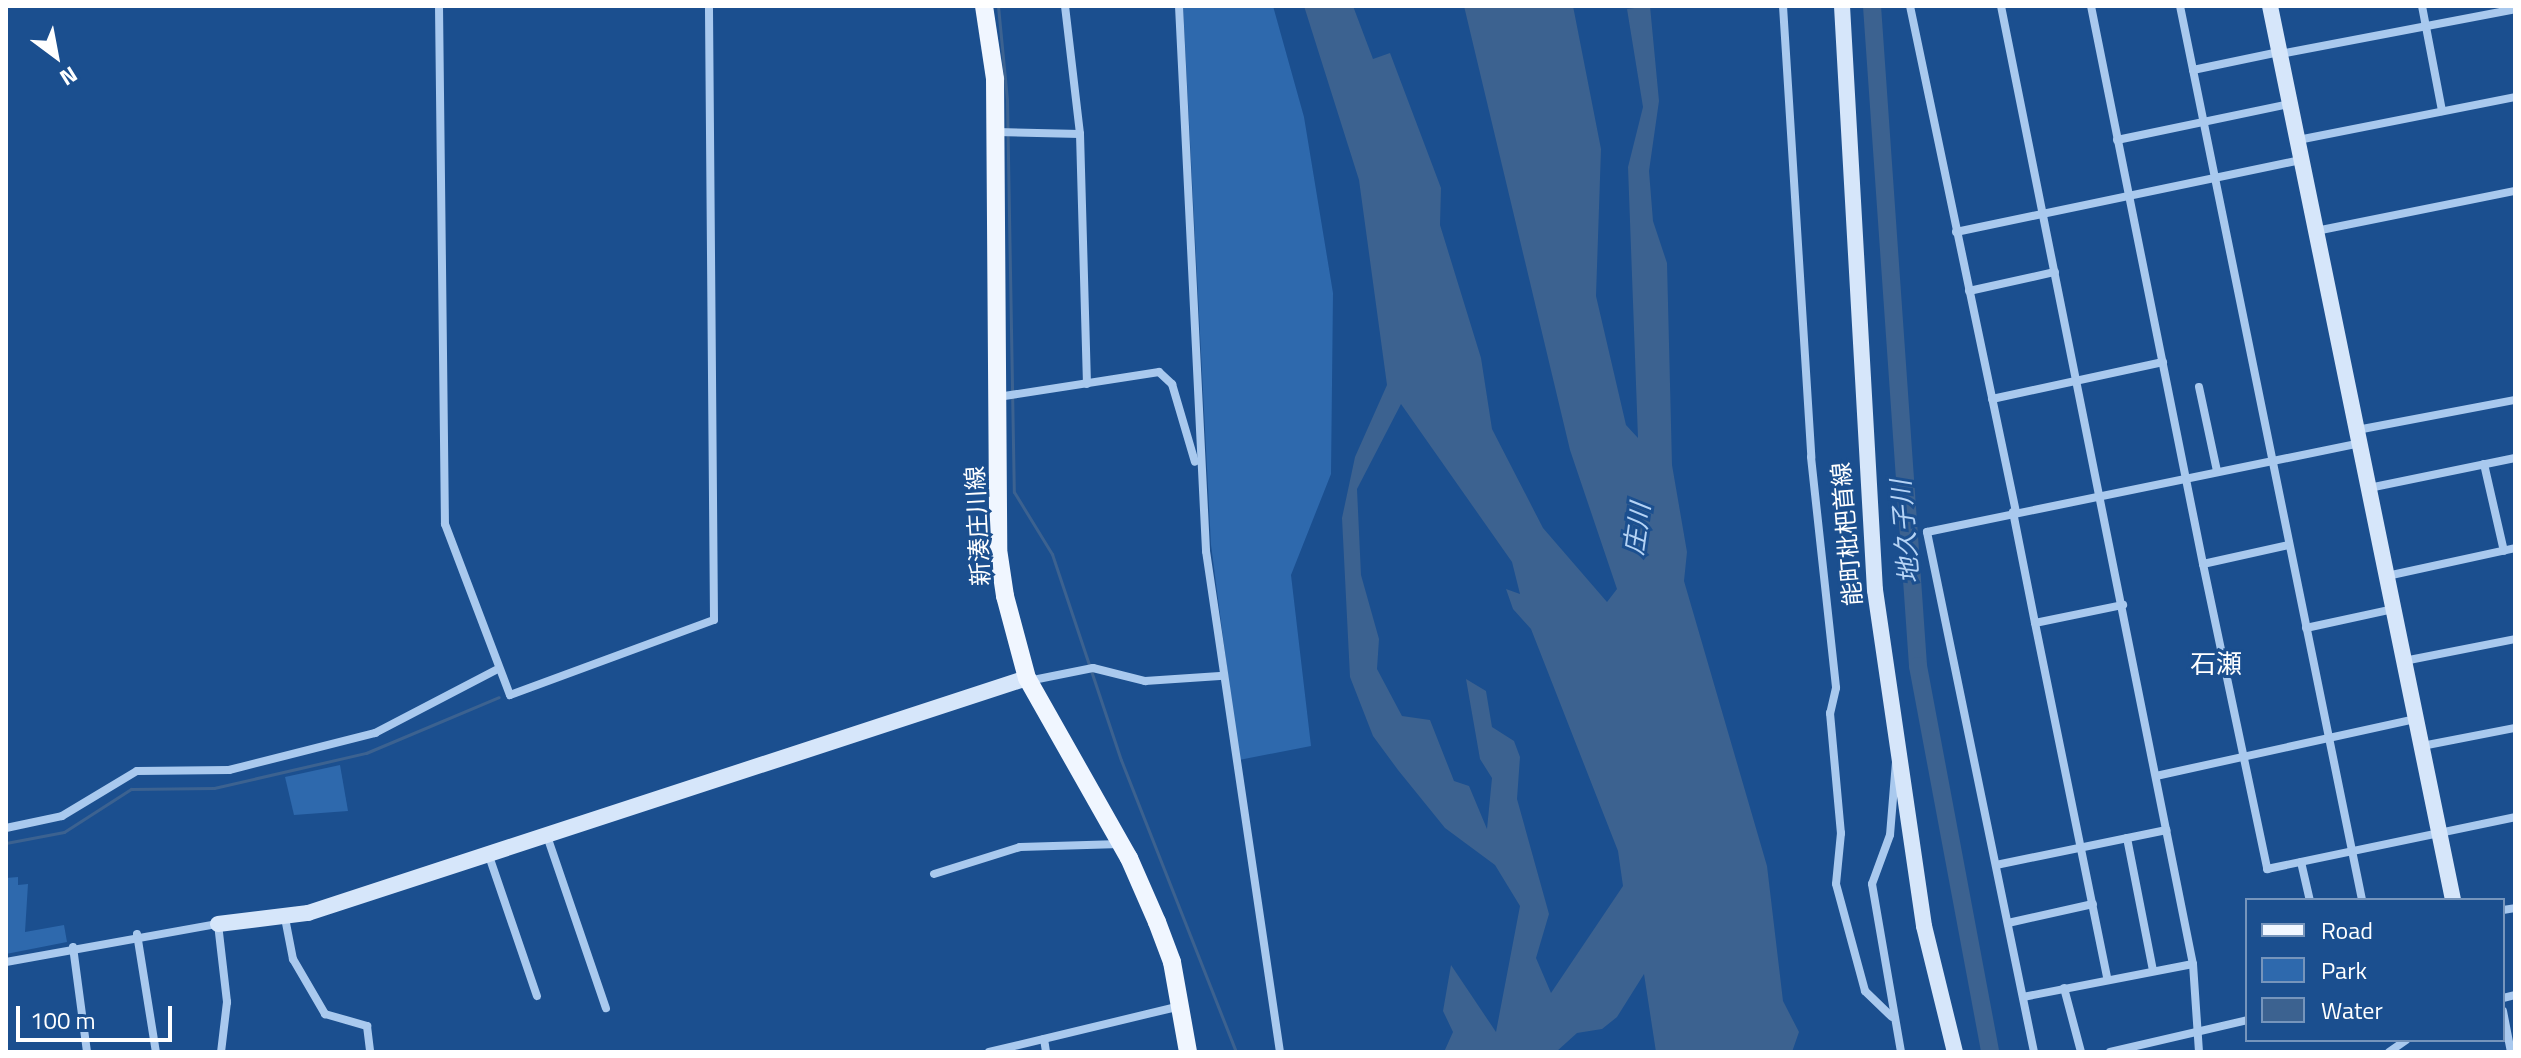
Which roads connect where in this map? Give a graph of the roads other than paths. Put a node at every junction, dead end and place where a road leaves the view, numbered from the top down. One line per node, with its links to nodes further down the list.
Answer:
1 (439, 6): 63 (street)
2 (709, 6): 63 (street)
3 (984, 6): 22 (main road, 新湊庄川線)
4 (1065, 6): 23 (street)
5 (1179, 6): 47 (street)
6 (1783, 6): 104 (street)
7 (1842, 6): 70 (street, 能町枇杷首線)
8 (1910, 6): 32 (street)
9 (2001, 6): 30 (street)
10 (2091, 6): 24 (street)
11 (2180, 6): 17 (street)
12 (2270, 6): 16 (street)
13 (2422, 6): 15 (street)
14 (2515, 9): 15 (street)
15 (2426, 26): 16 (street); 20 (street)
16 (2280, 53): 17 (street); 19 (street)
17 (2193, 70): 21 (street)
18 (2515, 97): 20 (street)
19 (2290, 104): 21 (street); 25 (street)
20 (2442, 111): 25 (street)
21 (2203, 122): 24 (street); 27 (street)
22 (996, 132): 23 (street); 39 (main road, 新湊庄川線)
23 (1080, 134): 37 (street)
24 (2117, 140): 29 (street)
25 (2297, 140): 26 (street)
26 (2301, 160): 27 (street); 31 (street)
27 (2214, 178): 29 (street); 44 (street)
28 (2515, 191): 31 (street)
29 (2129, 197): 30 (street); 35 (street)
30 (2043, 214): 32 (street); 33 (street)
31 (2315, 231): 42 (street)
32 (1956, 232): 34 (street)
33 (2055, 272): 34 (street); 36 (street)
34 (1969, 291): 40 (street)
35 (2163, 362): 36 (street); 48 (street)
36 (2078, 382): 40 (street); 50 (street)
37 (1087, 384): 39 (street); 47 (street)
38 (2199, 387): 46 (street)
39 (997, 397): 65 (main road, 新湊庄川線)
40 (1992, 399): 51 (street)
41 (2515, 400): 42 (street)
42 (2358, 436): 44 (street); 49 (street)
43 (2515, 458): 45 (street)
44 (2273, 459): 46 (street); 52 (street)
45 (2484, 464): 49 (street); 54 (street)
46 (2217, 471): 48 (street)
47 (1199, 475): 64 (street)
48 (2186, 478): 50 (street); 55 (street)
49 (2369, 488): 56 (street)
50 (2101, 495): 51 (street); 57 (street)
51 (2014, 512): 59 (street); 84 (street)
52 (2289, 545): 55 (street); 60 (street)
53 (2515, 548): 54 (street)
54 (2504, 551): 56 (street)
55 (2203, 564): 71 (street)
56 (2386, 576): 58 (street)
57 (2123, 605): 59 (street); 72 (street)
58 (2393, 609): 60 (street); 62 (street)
59 (2035, 623): 80 (street)
60 (2306, 628): 68 (street)
61 (2515, 639): 62 (street)
62 (2403, 661): 66 (street)
63 (498, 669): 74 (street)
64 (1220, 676): 65 (street); 116 (street)
65 (1027, 678): 77 (street); 79 (main road, 新湊庄川線)
66 (2415, 719): 68 (street); 69 (street)
67 (2515, 728): 69 (street)
68 (2329, 739): 71 (street); 81 (street)
69 (2421, 747): 76 (street)
70 (1897, 758): 104 (street); 118 (street, 能町枇杷首線)
71 (2244, 758): 72 (street); 83 (street)
72 (2156, 776): 75 (street)
73 (2515, 817): 76 (street)
74 (6, 828)
75 (2166, 830): 78 (street); 96 (street)
76 (2439, 832): 81 (street); 88 (street)
77 (547, 836): 82 (street); 103 (street)
78 (2127, 838): 80 (street); 97 (street)
79 (1121, 844): 85 (street); 102 (main road, 新湊庄川線)
80 (2080, 848): 84 (street); 89 (street)
81 (2352, 850): 83 (street); 87 (street)
82 (489, 856): 90 (street); 100 (street)
83 (2301, 862): 86 (street)
84 (1996, 865): 91 (street)
85 (934, 874)
86 (2310, 898)
87 (2362, 898)
88 (2453, 898)
89 (2093, 904): 91 (street); 98 (street)
90 (285, 918): 92 (street); 112 (street)
91 (2008, 923): 101 (street)
92 (218, 924): 93 (street); 109 (street)
93 (137, 934): 94 (street); 111 (street)
94 (73, 947): 95 (street); 110 (street)
95 (6, 962)
96 (2193, 964): 97 (street); 107 (street)
97 (2153, 970): 98 (street)
98 (2107, 978): 99 (street)
99 (2064, 988): 101 (street); 120 (street)
100 (537, 996)
101 (2023, 997): 119 (street)
102 (1181, 1006): 108 (street); 115 (main road, 新湊庄川線)
103 (606, 1008)
104 (1892, 1017): 117 (street)
105 (2245, 1020): 107 (street)
106 (2505, 1021): 123 (street)
107 (2198, 1032): 121 (street); 122 (street)
108 (1044, 1039): 113 (street); 114 (street)
109 (219, 1051)
110 (87, 1052)
111 (156, 1052)
112 (370, 1052)
113 (990, 1052)
114 (1046, 1052)
115 (1188, 1052)
116 (1280, 1052)
117 (1901, 1052)
118 (1955, 1052)
119 (2034, 1052)
120 (2081, 1052)
121 (2110, 1052)
122 (2199, 1052)
123 (2511, 1052)

